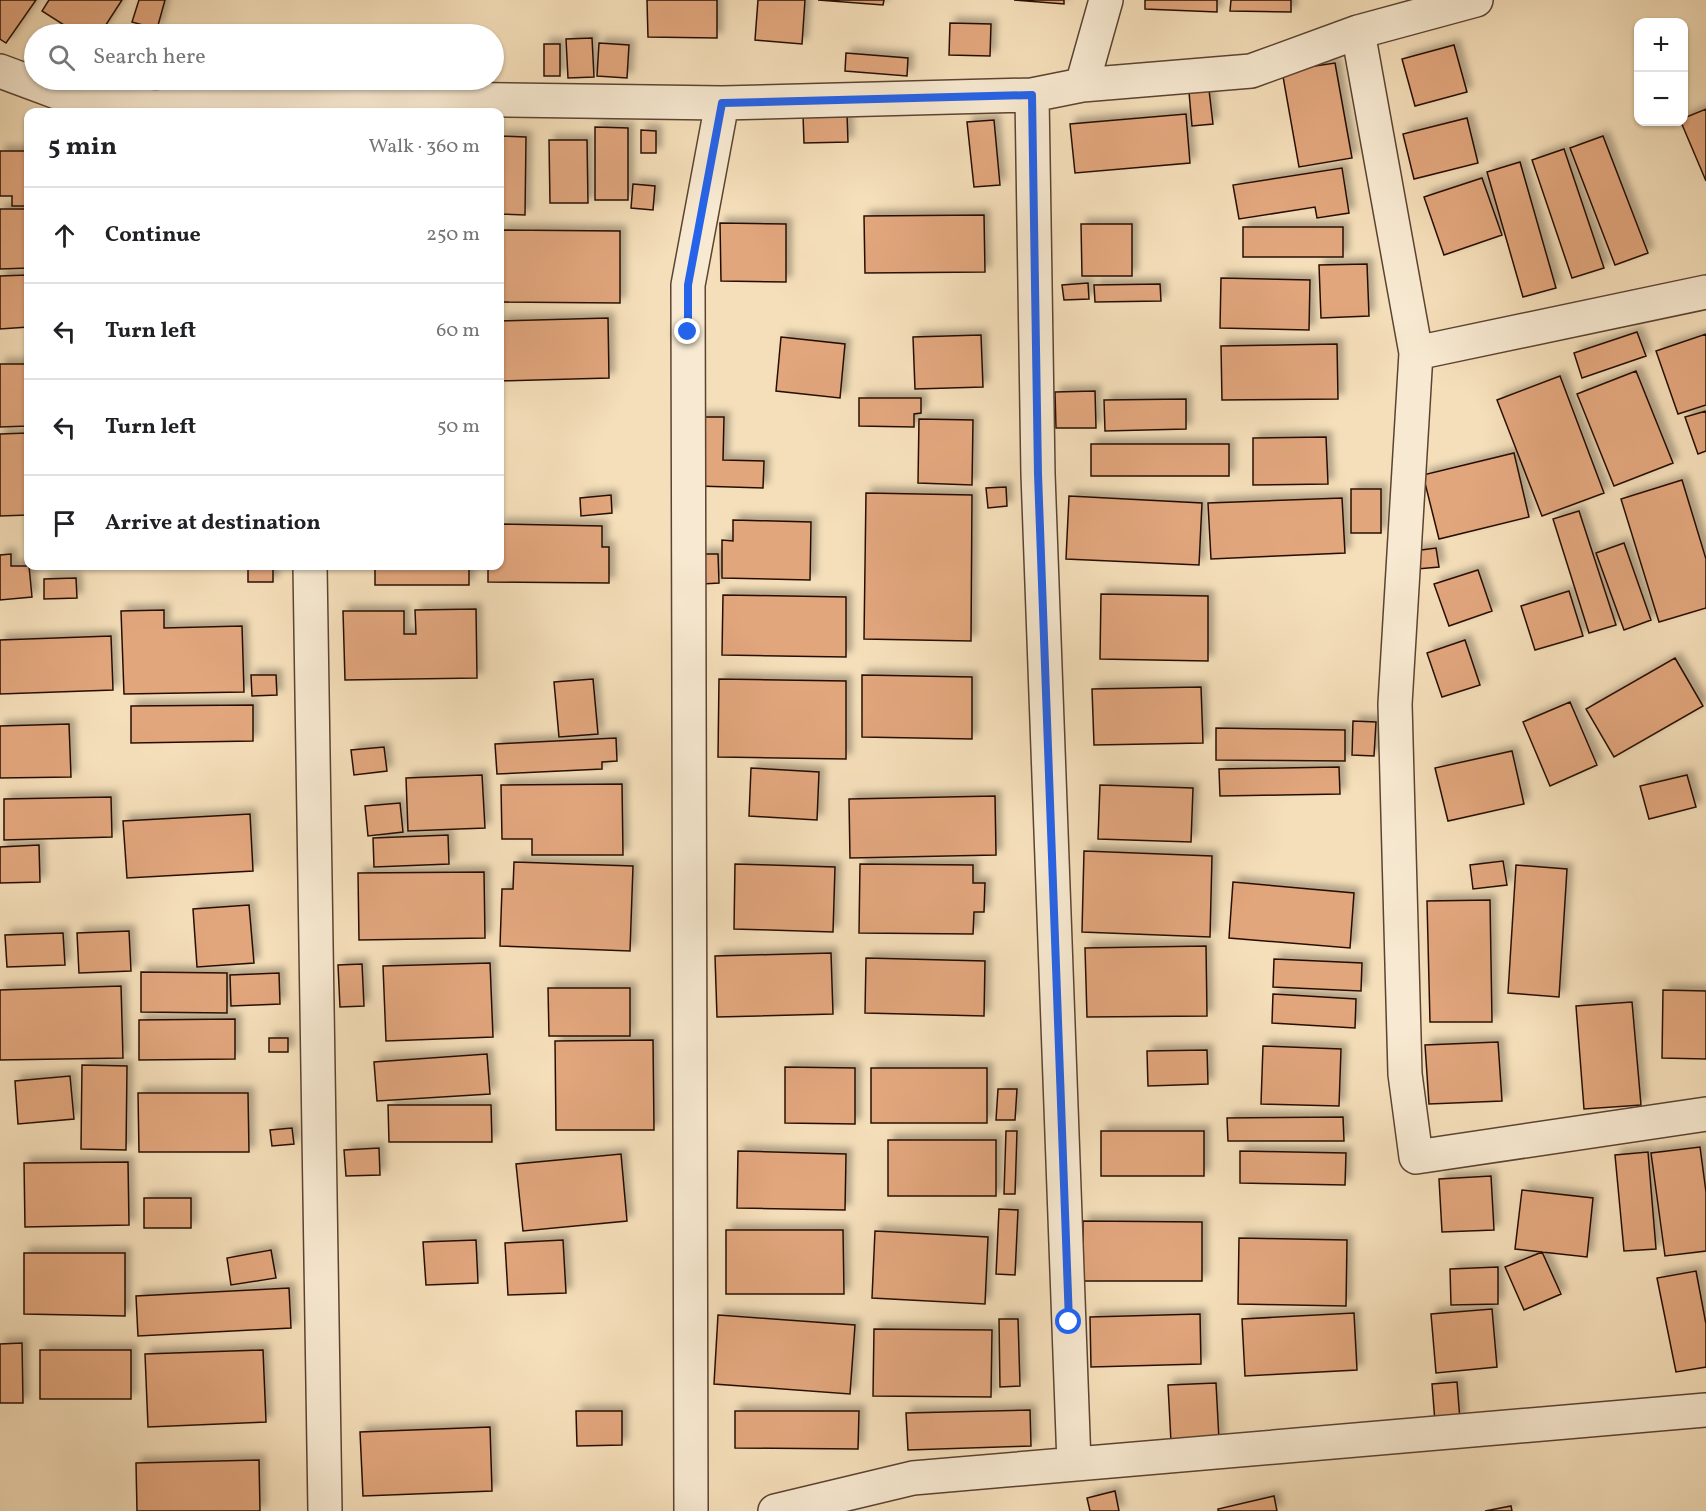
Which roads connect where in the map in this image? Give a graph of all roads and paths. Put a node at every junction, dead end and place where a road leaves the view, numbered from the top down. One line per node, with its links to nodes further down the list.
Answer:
1 (1106, 0): 6 (street)
2 (1476, 0): 3 (street)
3 (1358, 32): 6 (street); 12 (street)
4 (0, 71): 5 (street)
5 (24, 80)
6 (1082, 85): 8 (street)
7 (51, 90): 10 (street)
8 (1032, 95): 9 (street); 16 (street)
9 (722, 103): 10 (street); 18 (street)
10 (302, 105)
11 (1706, 292): 12 (street)
12 (1416, 353): 14 (street)
13 (310, 570): 17 (street)
14 (1706, 1114)
15 (1706, 1410): 16 (street)
16 (1074, 1464): 19 (street)
17 (325, 1511)
18 (691, 1511)
19 (775, 1511)

